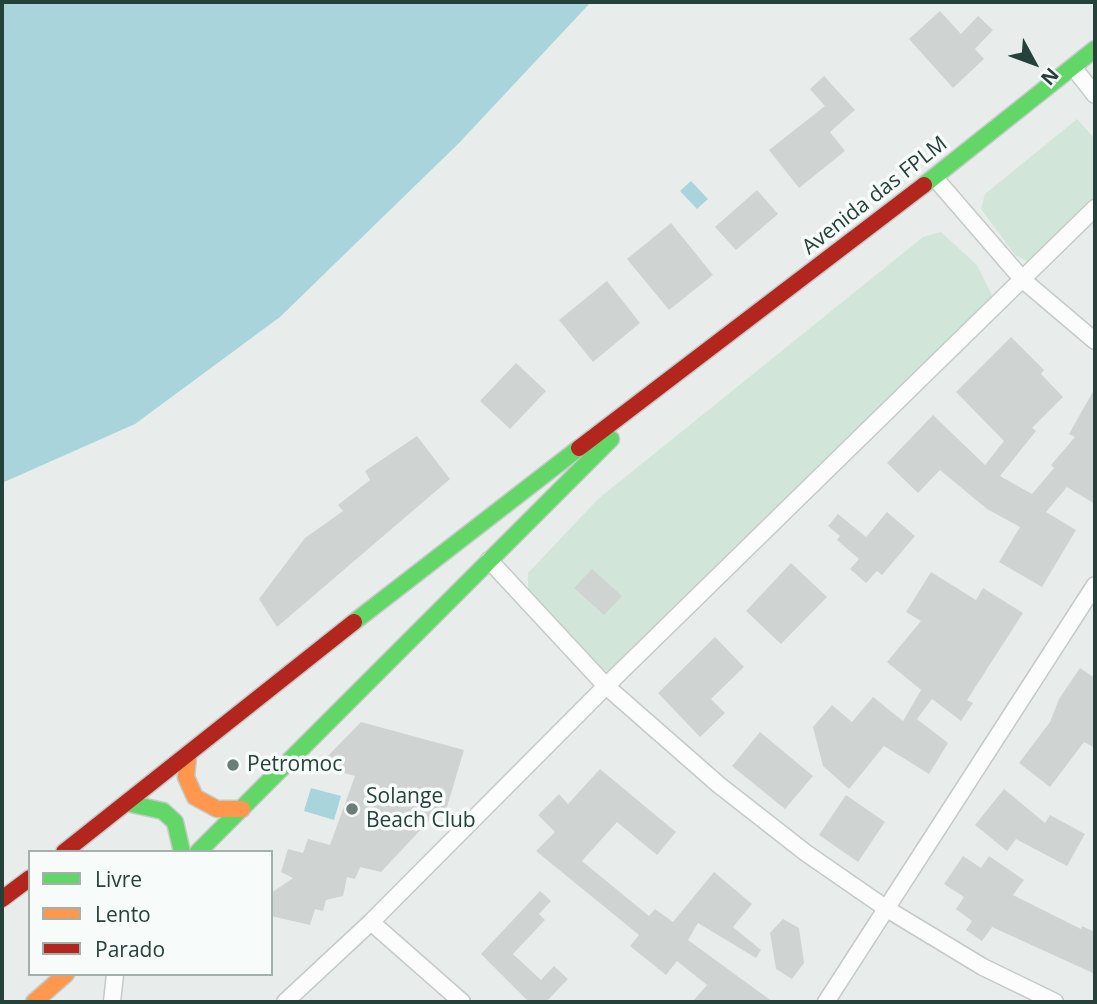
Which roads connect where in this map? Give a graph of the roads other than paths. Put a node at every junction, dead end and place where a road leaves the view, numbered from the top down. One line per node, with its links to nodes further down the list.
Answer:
1 (1095, 49): 2 (street, Avenida das FPLM)
2 (1073, 67): 3 (street); 4 (street, Avenida das FPLM)
3 (1095, 95)
4 (934, 177): 6 (street); 8 (street, Avenida das FPLM)
5 (1095, 208): 6 (street)
6 (1023, 280): 7 (street); 11 (street)
7 (1095, 341)
8 (678, 373): 9 (street); 12 (street)
9 (489, 560): 11 (street); 14 (street)
10 (1095, 585): 20 (street)
11 (606, 686): 20 (street); 21 (street)
12 (188, 756): 13 (street); 14 (street)
13 (127, 803): 15 (street); 16 (street)
14 (242, 809): 17 (street)
15 (67, 850)
16 (182, 850)
17 (200, 850)
18 (28, 880): 19 (street)
19 (2, 899)
20 (887, 909): 28 (street); 29 (street)
21 (371, 922): 26 (street); 27 (street)
22 (64, 976): 24 (street)
23 (114, 976): 25 (street)
24 (34, 1002)
25 (112, 1002)
26 (285, 1002)
27 (462, 1002)
28 (826, 1002)
29 (1055, 1002)

